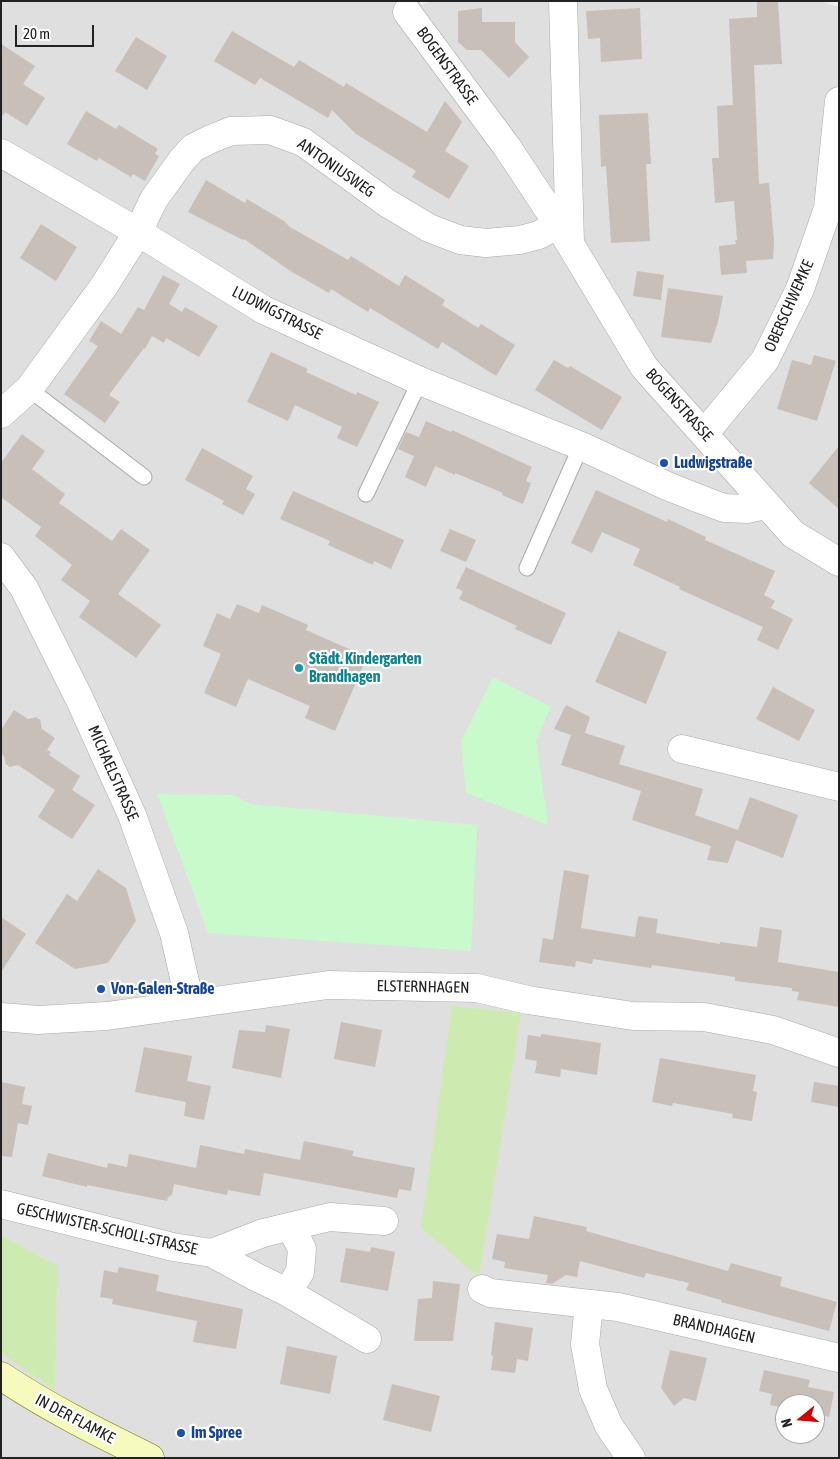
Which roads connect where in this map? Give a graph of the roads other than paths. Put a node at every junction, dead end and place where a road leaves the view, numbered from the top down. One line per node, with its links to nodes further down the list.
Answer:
1 (563, 1): 6 (street, BOGENSTRASSE)
2 (407, 12): 6 (street, BOGENSTRASSE)
3 (839, 100): 10 (street, OBERSCHWEMKE)
4 (1, 153): 5 (street, LUDWIGSTRASSE)
5 (138, 232): 6 (street, ANTONIUSWEG); 7 (street, LUDWIGSTRASSE); 8 (street, ANTONIUSWEG)
6 (564, 234): 10 (street, BOGENSTRASSE)
7 (420, 381): 11 (street, LUDWIGSTRASSE); 13 (lane)
8 (29, 389): 9 (street, ANTONIUSWEG); 12 (lane)
9 (1, 414)
10 (704, 434): 14 (street, BOGENSTRASSE)
11 (581, 446): 14 (street, LUDWIGSTRASSE); 17 (lane)
12 (144, 477)
13 (366, 494)
14 (765, 505): 16 (street, BOGENSTRASSE)
15 (1, 557): 20 (street, MICHAELSTRASSE)
16 (839, 562)
17 (527, 568)
18 (682, 749): 19 (street)
19 (839, 787)
20 (190, 1004): 21 (street, ELSTERNHAGEN); 22 (street, ELSTERNHAGEN)
21 (1, 1017)
22 (839, 1052)
23 (1, 1204): 26 (street, GESCHWISTER-SCHOLL-STRASSE)
24 (384, 1221): 25 (street, GESCHWISTER-SCHOLL-STRASSE)
25 (290, 1227): 26 (street, GESCHWISTER-SCHOLL-STRASSE); 28 (street)
26 (212, 1254): 28 (street, GESCHWISTER-SCHOLL-STRASSE)
27 (482, 1289): 29 (street, BRANDHAGEN)
28 (287, 1292): 30 (street, GESCHWISTER-SCHOLL-STRASSE)
29 (588, 1304): 31 (street, BRANDHAGEN); 34 (street)
30 (367, 1339)
31 (839, 1358)
32 (1, 1376): 33 (main road, IN DER FLAMKE)
33 (150, 1458)
34 (631, 1458)

